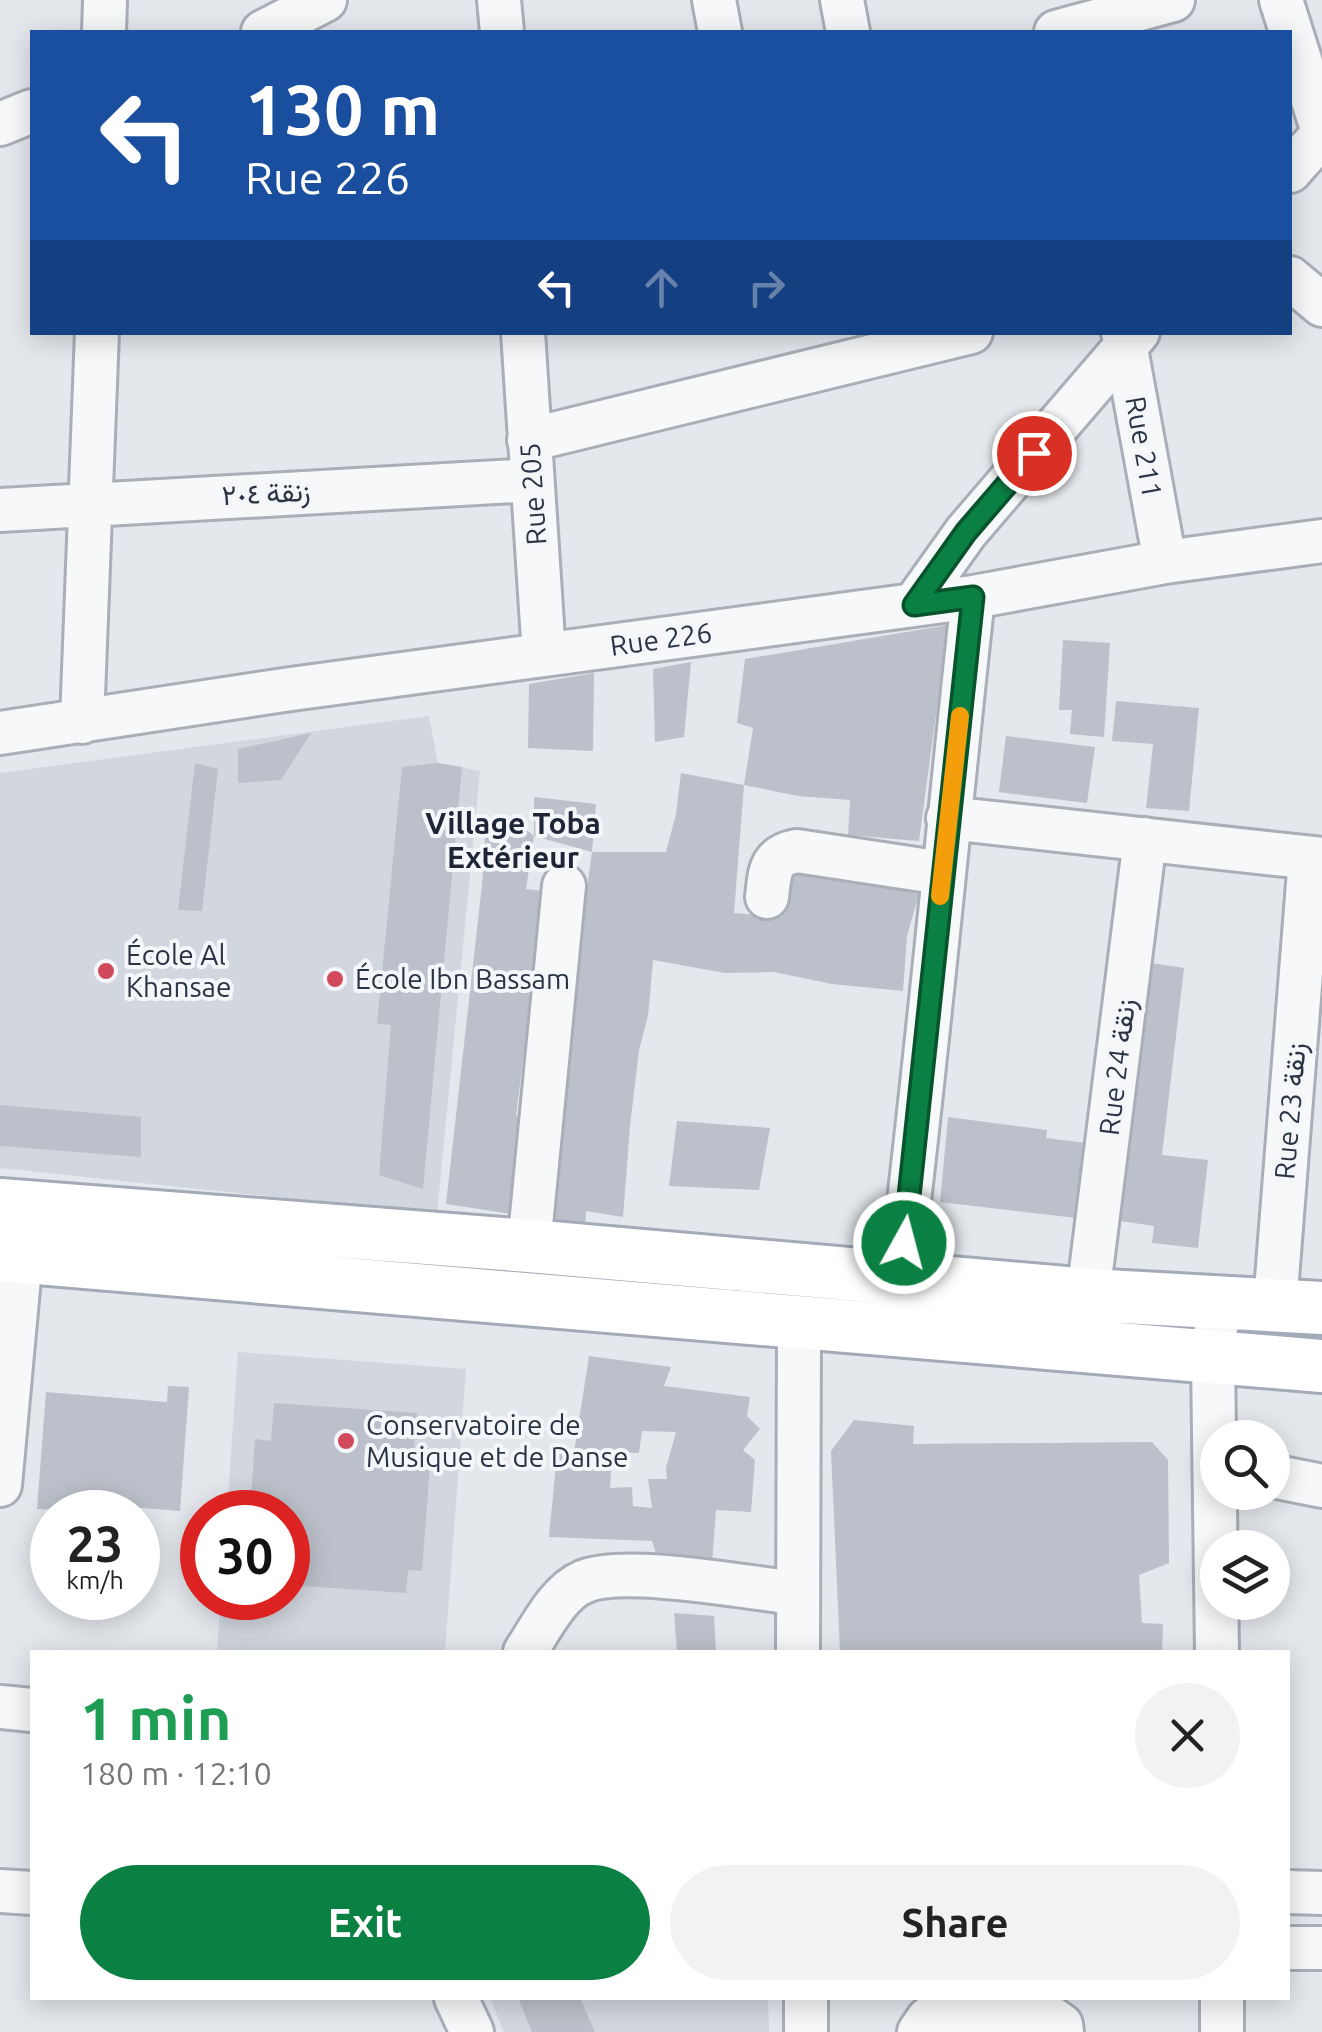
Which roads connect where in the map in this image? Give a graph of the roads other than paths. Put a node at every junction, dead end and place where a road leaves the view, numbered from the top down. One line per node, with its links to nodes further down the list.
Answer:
1 (105, 0): 9 (street)
2 (325, 0): 10 (street)
3 (499, 0): 11 (street)
4 (714, 0): 12 (street)
5 (842, 0): 13 (street)
6 (1173, 0): 8 (street)
7 (1281, 0): 14 (street)
8 (1064, 24)
9 (104, 30)
10 (267, 30)
11 (502, 30)
12 (720, 30)
13 (848, 30)
14 (1290, 30)
15 (1292, 35): 18 (street)
16 (30, 112): 17 (street)
17 (0, 124)
18 (1322, 132): 19 (street)
19 (1292, 169)
20 (1292, 280): 21 (street)
21 (1322, 305)
22 (97, 335): 27 (street)
23 (522, 335): 26 (street, Rue 205)
24 (961, 335): 26 (street, زنقة ٢٠٤)
25 (1129, 337): 30 (street, Rue 211); 32 (street)
26 (530, 460): 27 (street, زنقة ٢٠٤); 33 (street, Rue 205)
27 (92, 502): 28 (street, زنقة ٢٠٤); 34 (street)
28 (0, 510)
29 (1322, 541): 30 (street, Rue 226)
30 (1165, 562): 31 (street, Rue 226)
31 (973, 597): 32 (street, Rue 226); 36 (street)
32 (914, 605): 33 (street, Rue 226)
33 (544, 655): 34 (street, Rue 226)
34 (82, 722): 35 (street, Rue 226)
35 (0, 733)
36 (948, 818): 37 (street); 39 (street)
37 (1145, 839): 38 (street); 46 (street, Rue 24 زنقة)
38 (1316, 858): 48 (street, Rue 23 زنقة)
39 (942, 873): 41 (street); 45 (street)
40 (564, 886): 43 (street)
41 (767, 897)
42 (0, 1205): 43 (main road)
43 (528, 1246): 45 (main road)
44 (11, 1256): 49 (main road); 54 (street)
45 (900, 1276): 46 (main road)
46 (1088, 1295): 47 (main road)
47 (1219, 1302): 48 (main road); 50 (street)
48 (1298, 1306)
49 (798, 1320): 50 (main road); 57 (street)
50 (1214, 1359): 51 (main road); 52 (street)
51 (1322, 1366)
52 (1215, 1420)
53 (1290, 1480): 55 (street)
54 (0, 1485)
55 (1322, 1486)
56 (1216, 1510): 60 (street)
57 (797, 1593): 58 (street); 59 (street)
58 (527, 1650)
59 (798, 1650)
60 (1217, 1650)
61 (0, 1707): 62 (street)
62 (30, 1710)
63 (0, 1891): 65 (street)
64 (1290, 1892): 66 (street)
65 (30, 1893)
66 (1322, 1893)
67 (1290, 1948): 68 (street)
68 (1322, 1948)
69 (457, 2000): 72 (street)
70 (806, 2000): 73 (street)
71 (1222, 2000): 76 (street)
72 (472, 2032)
73 (806, 2032)
74 (918, 2032): 75 (street)
75 (1062, 2032)
76 (1222, 2032)

